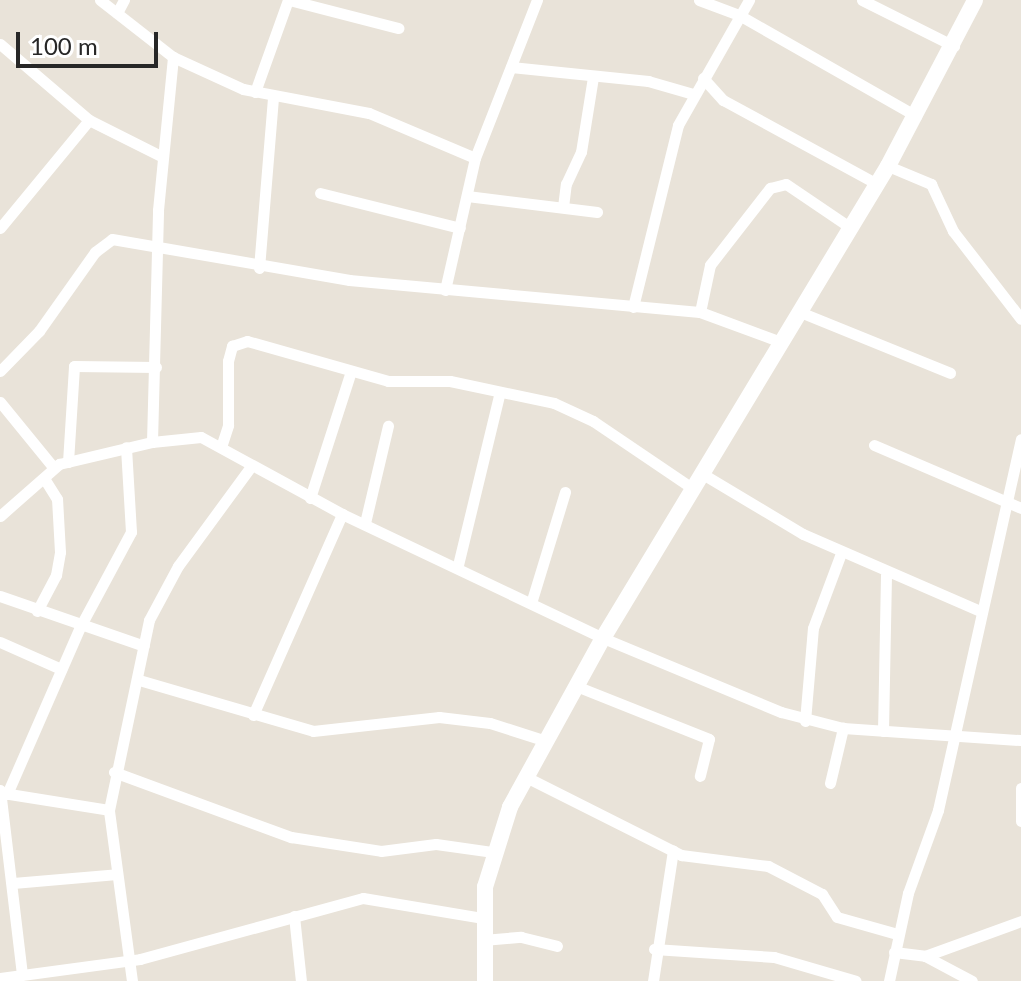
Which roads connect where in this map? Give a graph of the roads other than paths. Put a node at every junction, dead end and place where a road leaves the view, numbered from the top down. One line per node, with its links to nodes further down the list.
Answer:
1 (100, 0): 9 (street)
2 (124, 0): 9 (street)
3 (288, 0): 11 (street); 18 (street)
4 (537, 0): 15 (street)
5 (699, 0): 10 (street)
6 (749, 0): 10 (street)
7 (862, 0): 13 (street)
8 (975, 0): 13 (street)
9 (117, 13): 14 (street)
10 (739, 15): 17 (street); 21 (street)
11 (398, 28)
12 (0, 44): 22 (street)
13 (954, 46): 21 (street)
14 (173, 57): 18 (street); 23 (street)
15 (511, 67): 16 (street); 24 (street)
16 (593, 77): 19 (street); 29 (street)
17 (703, 78): 19 (street); 26 (street)
18 (255, 92): 20 (street)
19 (693, 94): 37 (street)
20 (273, 97): 24 (street); 35 (street)
21 (916, 116): 25 (street)
22 (89, 120): 23 (street); 31 (street)
23 (161, 156): 34 (street)
24 (475, 158): 28 (street)
25 (888, 166): 26 (street); 40 (street)
26 (877, 184): 33 (street)
27 (320, 193): 32 (street)
28 (467, 196): 29 (street); 32 (street)
29 (563, 207): 30 (street)
30 (597, 212)
31 (0, 228)
32 (460, 228): 36 (street)
33 (851, 228): 38 (street); 39 (street)
34 (157, 248): 35 (street); 42 (street); 43 (street)
35 (259, 268): 36 (street)
36 (445, 290): 37 (street)
37 (633, 307): 38 (street)
38 (700, 312): 41 (street)
39 (800, 312): 41 (street); 45 (street)
40 (1021, 319)
41 (781, 342): 57 (street)
42 (156, 367): 50 (street); 54 (street)
43 (0, 371)
44 (351, 371): 46 (street); 51 (street); 61 (street)
45 (950, 373)
46 (500, 392): 59 (street); 68 (street)
47 (0, 402): 56 (street)
48 (388, 426): 66 (street)
49 (1021, 439): 62 (street)
50 (152, 442): 51 (street); 53 (street)
51 (222, 444): 55 (street)
52 (874, 445): 62 (street)
53 (126, 447): 54 (street); 74 (street)
54 (68, 462): 56 (street)
55 (252, 465): 61 (street); 77 (street)
56 (53, 467): 58 (street)
57 (701, 473): 59 (street); 67 (street)
58 (45, 480): 65 (street); 72 (street)
59 (692, 488): 75 (street)
60 (565, 492): 71 (street)
61 (310, 498): 64 (street)
62 (1005, 503): 63 (street); 73 (street)
63 (1021, 508)
64 (342, 514): 66 (street); 81 (street)
65 (0, 516)
66 (365, 523): 68 (street)
67 (841, 553): 69 (street); 82 (street)
68 (458, 565): 71 (street)
69 (886, 575): 73 (street); 84 (street)
70 (0, 596): 72 (street)
71 (532, 600): 75 (street)
72 (37, 611): 74 (street)
73 (982, 612): 85 (street)
74 (80, 627): 77 (street); 78 (street)
75 (603, 638): 80 (street); 82 (street)
76 (0, 642): 78 (street)
77 (144, 646): 79 (street)
78 (61, 669): 93 (street)
79 (139, 680): 81 (street); 88 (street)
80 (576, 686): 87 (street); 89 (street)
81 (253, 715): 87 (street)
82 (805, 721): 83 (street)
83 (843, 728): 84 (street); 91 (street)
84 (883, 731): 85 (street)
85 (952, 737): 86 (street); 103 (street)
86 (1020, 738)
87 (546, 741): 90 (street)
88 (114, 772): 94 (street); 97 (street)
89 (700, 776)
90 (526, 777): 96 (street); 97 (street)
91 (830, 783)
92 (1021, 788): 95 (street)
93 (2, 792): 94 (street); 99 (street)
94 (109, 810): 98 (street)
95 (1021, 821)
96 (673, 851): 103 (street); 106 (street)
97 (493, 852): 101 (street)
98 (117, 874): 99 (street); 109 (street)
99 (13, 883): 110 (street)
100 (294, 916): 101 (street); 109 (street); 112 (street)
101 (483, 918): 104 (street)
102 (1021, 921): 108 (street)
103 (897, 934): 107 (street)
104 (483, 940): 105 (street); 113 (street)
105 (557, 946)
106 (654, 949): 114 (street); 115 (street)
107 (894, 952): 108 (street); 116 (street)
108 (925, 956): 117 (street)
109 (126, 961): 110 (street); 111 (street)
110 (11, 978)
111 (132, 981)
112 (301, 981)
113 (485, 981)
114 (653, 981)
115 (856, 981)
116 (889, 981)
117 (972, 981)

